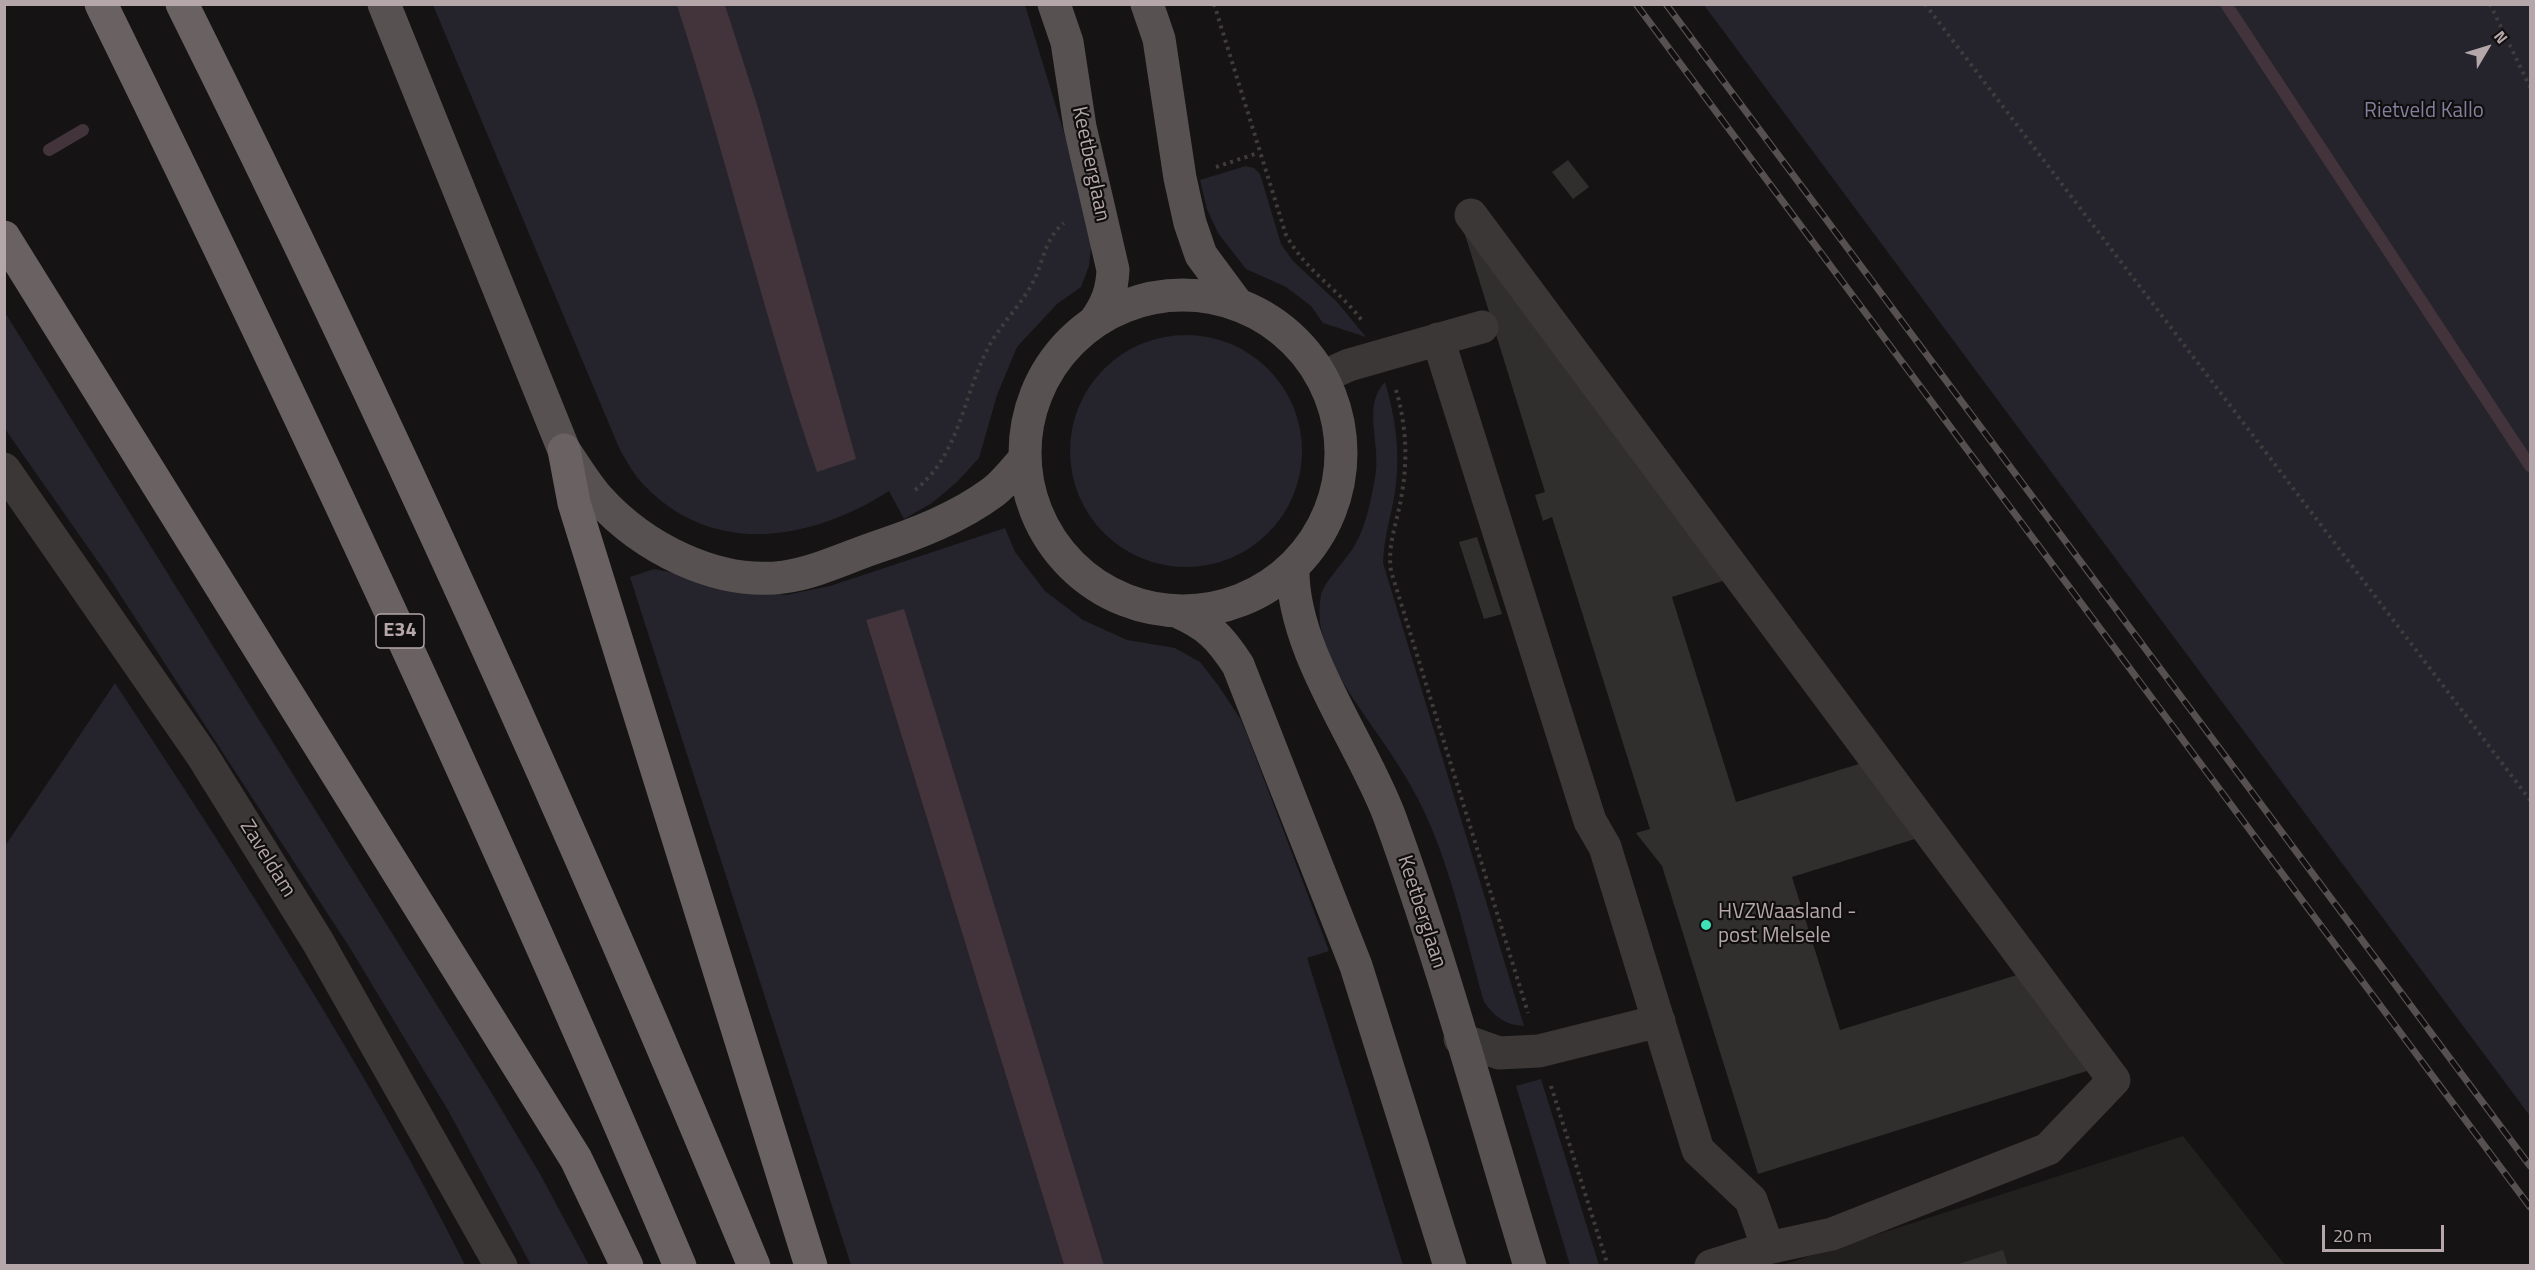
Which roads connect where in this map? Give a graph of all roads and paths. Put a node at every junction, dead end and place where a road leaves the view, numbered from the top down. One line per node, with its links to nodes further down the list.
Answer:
1 (101, 4): 34 (highway, E34)
2 (182, 4): 35 (highway)
3 (384, 4): 21 (main road)
4 (1054, 4): 12 (main road, Keetberglaan)
5 (1147, 4): 11 (main road)
6 (1214, 4): 10 (path)
7 (1926, 4): 27 (path)
8 (2490, 4): 9 (path)
9 (2530, 87)
10 (1258, 153): 11 (path); 19 (path)
11 (1180, 178): 15 (main road)
12 (1098, 203): 16 (main road, Keetberglaan); 24 (path)
13 (1471, 215): 31 (street)
14 (4, 237): 33 (highway)
15 (1238, 305): 16 (main road); 20 (main road)
16 (1095, 321): 22 (main road)
17 (1482, 327): 18 (street)
18 (1438, 339): 19 (street); 28 (street)
19 (1384, 355): 20 (street); 30 (path)
20 (1322, 377): 25 (main road)
21 (564, 450): 22 (main road); 36 (highway)
22 (1024, 459): 26 (main road)
23 (4, 469): 32 (street, Zaveldam)
24 (906, 497)
25 (1293, 567): 26 (main road); 29 (main road, Keetberglaan)
26 (1176, 611): 37 (main road)
27 (2530, 801)
28 (1659, 1021): 30 (street); 31 (street)
29 (1460, 1039): 30 (street); 38 (main road, Keetberglaan)
30 (1539, 1051): 39 (path)
31 (1768, 1248): 40 (street)
32 (501, 1266)
33 (627, 1266)
34 (680, 1266)
35 (754, 1266)
36 (811, 1266)
37 (1450, 1266)
38 (1530, 1266)
39 (1608, 1266)
40 (1711, 1266)

